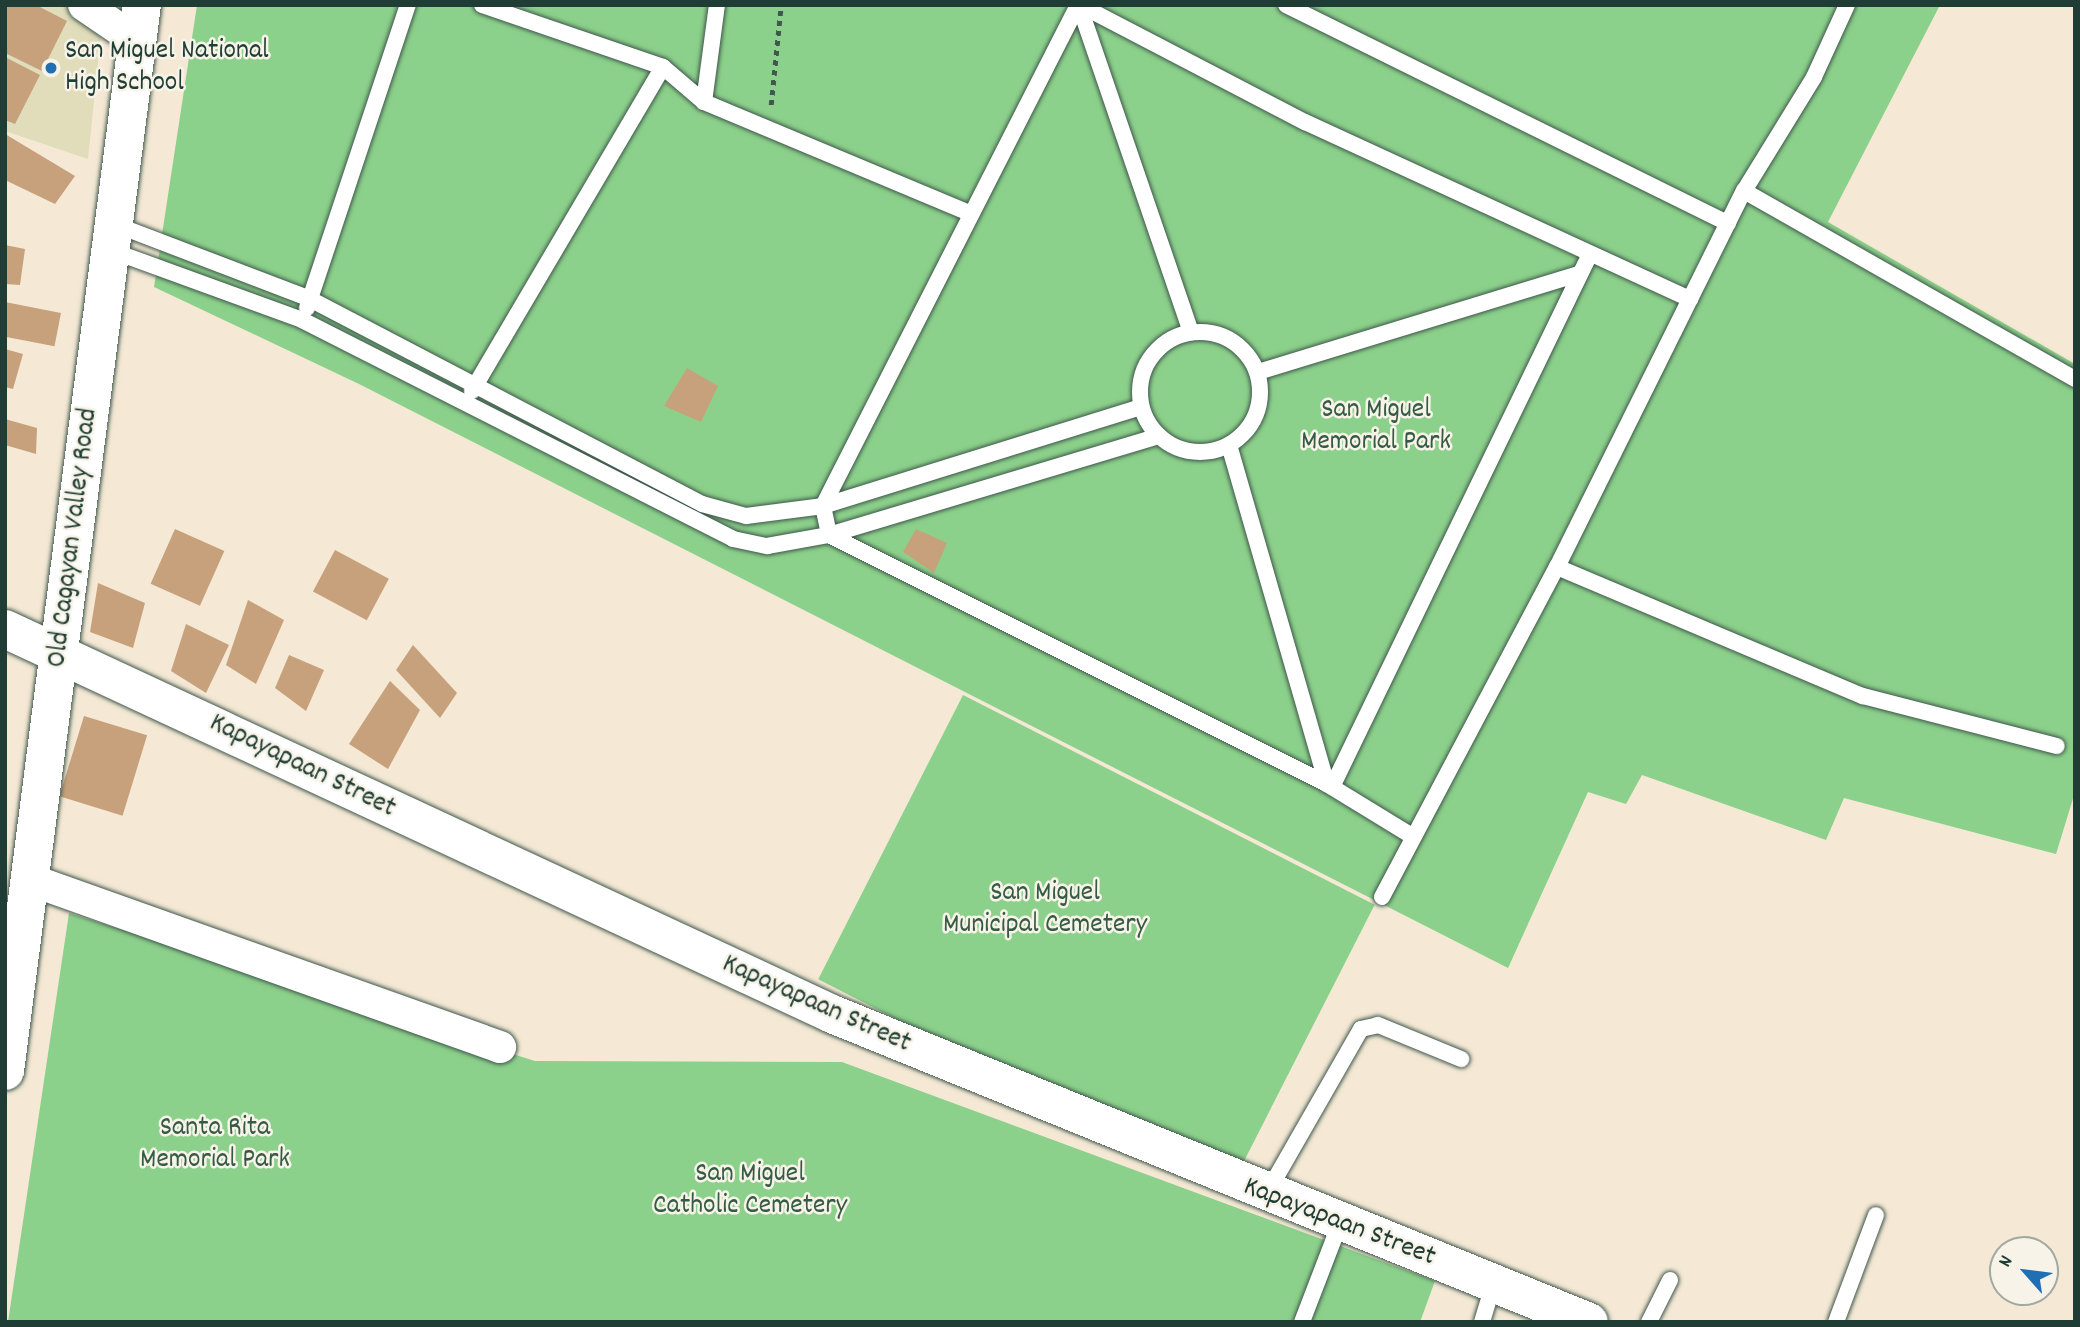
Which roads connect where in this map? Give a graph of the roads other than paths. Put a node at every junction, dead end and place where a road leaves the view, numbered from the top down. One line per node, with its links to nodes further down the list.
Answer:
1 (84, 5): 8 (street)
2 (408, 5): 17 (lane)
3 (482, 5): 9 (lane)
4 (717, 5): 10 (lane)
5 (1079, 5): 12 (lane); 15 (lane); 20 (lane)
6 (1847, 5): 11 (lane)
7 (1293, 7): 13 (lane)
8 (139, 23): 14 (street, Old Cagayan Valley Road)
9 (663, 67): 10 (lane); 23 (lane)
10 (704, 103): 12 (lane)
11 (1744, 191): 13 (lane); 22 (lane)
12 (969, 213): 28 (lane)
13 (1728, 222): 18 (lane)
14 (112, 237): 17 (lane); 19 (lane); 32 (street, Old Cagayan Valley Road)
15 (1590, 254): 16 (lane); 18 (lane)
16 (1579, 274): 21 (lane); 34 (lane)
17 (310, 299): 19 (lane); 23 (lane)
18 (1690, 299): 30 (lane)
19 (303, 320): 24 (lane)
20 (1191, 332): 21 (lane); 25 (lane)
21 (1258, 372): 27 (lane)
22 (2075, 379)
23 (476, 384): 24 (lane); 28 (lane)
24 (465, 405): 29 (lane)
25 (1141, 407): 26 (lane); 28 (lane)
26 (1158, 436): 27 (lane); 29 (lane)
27 (1229, 445): 34 (lane)
28 (822, 506): 29 (lane)
29 (829, 535): 34 (lane)
30 (1557, 568): 33 (lane); 35 (lane)
31 (5, 629): 32 (street, Kapayapaan Street)
32 (60, 650): 36 (street, Old Cagayan Valley Road); 41 (street, Kapayapaan Street)
33 (2057, 746)
34 (1330, 786): 35 (lane)
35 (1412, 836): 37 (lane)
36 (31, 880): 38 (street); 40 (street, Old Cagayan Valley Road)
37 (1382, 897)
38 (500, 1047)
39 (1461, 1059): 41 (lane)
40 (5, 1071)
41 (1266, 1195): 43 (street, Kapayapaan Street)
42 (1876, 1215): 50 (lane)
43 (1340, 1223): 45 (street, Kapayapaan Street); 46 (lane)
44 (1670, 1280): 49 (lane)
45 (1494, 1282): 47 (lane); 48 (street, Kapayapaan Street)
46 (1302, 1322)
47 (1482, 1322)
48 (1589, 1322)
49 (1648, 1322)
50 (1836, 1322)

